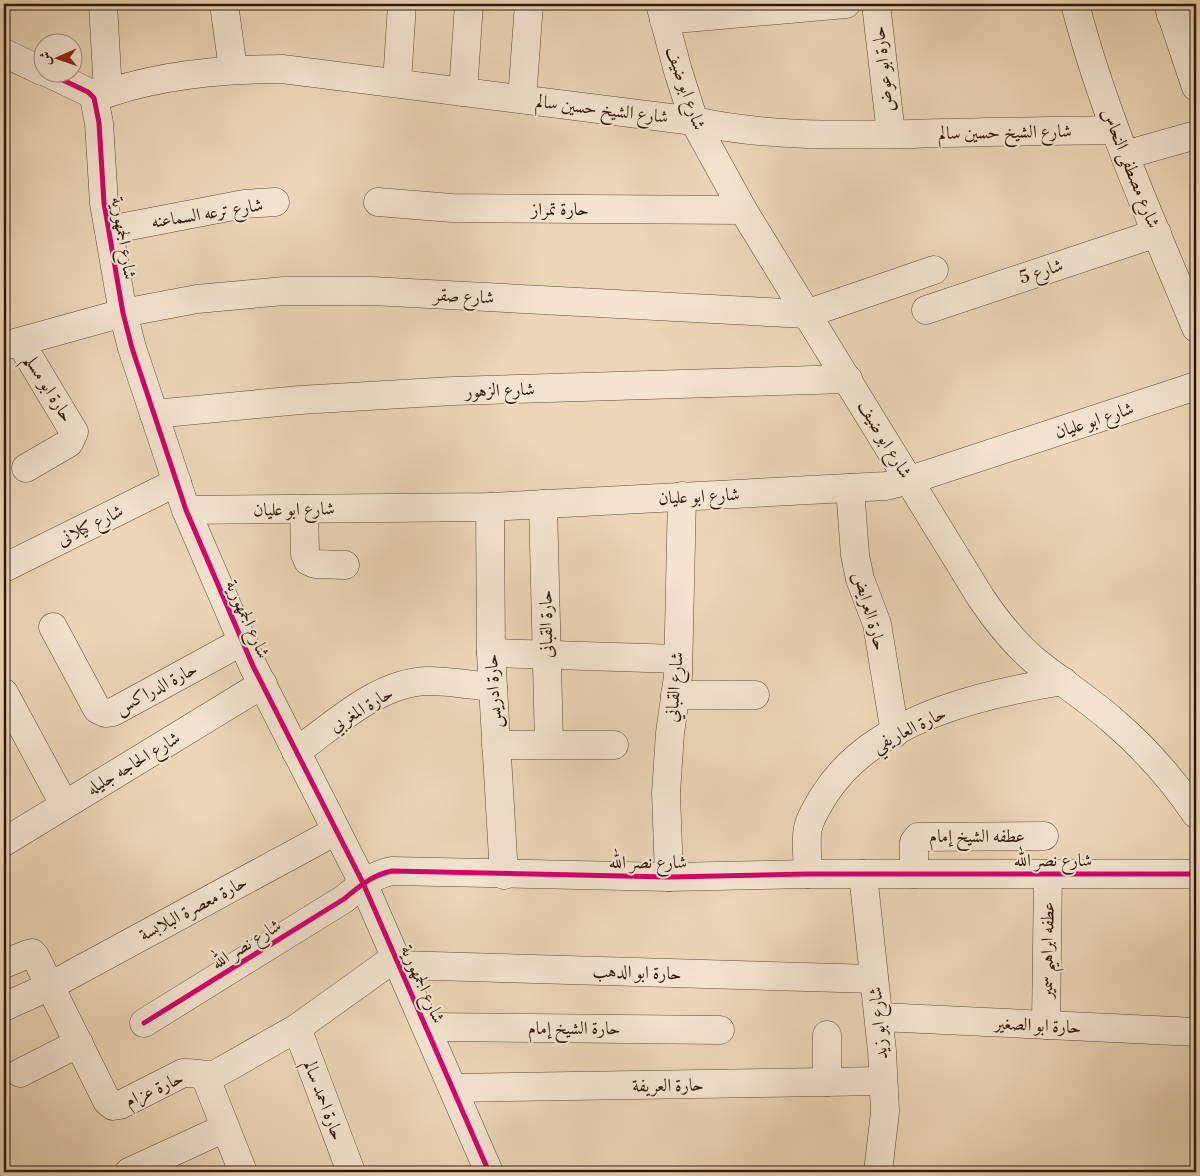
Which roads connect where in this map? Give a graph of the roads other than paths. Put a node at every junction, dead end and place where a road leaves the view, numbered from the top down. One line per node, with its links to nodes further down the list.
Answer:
1 (103, 4): 18 (street, شارع الجمهورية)
2 (224, 4): 13 (street)
3 (402, 4): 15 (street)
4 (468, 4): 17 (street)
5 (529, 4): 19 (street)
6 (846, 4): 10 (street)
7 (876, 4): 22 (street, حارة ابو عوض)
8 (1075, 4): 21 (street, شارع مصطفى النحاس)
9 (1178, 9): 16 (street)
10 (662, 12): 20 (street, شارع ابو ضيف)
11 (4, 53): 12 (street)
12 (32, 66)
13 (233, 69): 15 (street, شارع الشيخ حسين سالم); 18 (street, شارع الشيخ حسين سالم)
14 (67, 82): 18 (street)
15 (397, 83): 17 (street, شارع الشيخ حسين سالم)
16 (1196, 87)
17 (464, 92): 19 (street, شارع الشيخ حسين سالم)
18 (101, 95): 28 (street, شارع الجمهورية)
19 (522, 99): 20 (street, شارع الشيخ حسين سالم)
20 (694, 121): 22 (street, شارع الشيخ حسين سالم); 27 (street, شارع ابو ضيف)
21 (1114, 130): 22 (street, شارع الشيخ حسين سالم); 24 (street, شارع مصطفى النحاس)
22 (891, 134)
23 (1196, 136): 24 (street)
24 (1126, 156): 29 (street, شارع مصطفى النحاس)
25 (275, 202): 28 (street, شارع ترعه السماعنه)
26 (378, 202): 27 (street, حارة تمراز)
27 (743, 210): 33 (street, شارع ابو ضيف)
28 (109, 230): 32 (street, شارع الجمهورية)
29 (1157, 233): 31 (street, شارع 5); 34 (street, شارع مصطفى النحاس)
30 (934, 270): 33 (street)
31 (926, 310)
32 (123, 313): 33 (street, شارع صقر); 35 (street, شارع صقر); 38 (street, شارع الجمهورية)
33 (806, 314): 36 (street, شارع ابو ضيف)
34 (1196, 328)
35 (12, 344): 39 (street, حارة ابو مسلم)
36 (848, 379): 38 (street, شارع الزهور); 40 (street, شارع ابو ضيف)
37 (1196, 386): 40 (street, شارع ابو عليان)
38 (154, 414): 41 (street, شارع الجمهورية)
39 (26, 468)
40 (910, 480): 42 (street, شارع ابو عليان); 55 (street, شارع ابو ضيف)
41 (177, 482): 47 (street, شارع الجمهورية); 49 (street, شارع كيلانى)
42 (850, 488): 43 (street, شارع ابو عليان); 61 (street, حارة العرايض)
43 (682, 496): 44 (street, شارع ابو عليان); 54 (street, شارع القباني)
44 (543, 504): 45 (street, شارع ابو عليان); 53 (street, حارة القبانى)
45 (490, 507): 46 (street, شارع ابو عليان); 52 (street, حارة ادريس)
46 (304, 509): 47 (street, شارع ابو عليان); 48 (street)
47 (186, 510): 51 (street, شارع الجمهورية)
48 (345, 565)
49 (4, 568)
50 (53, 627): 51 (street, حارة الدراكس)
51 (242, 641): 56 (street, شارع الجمهورية)
52 (491, 653): 53 (street); 57 (street, حارة ادريس)
53 (547, 655): 54 (street); 63 (street, حارة القبانى)
54 (678, 659): 59 (street, شارع القباني)
55 (1063, 681): 61 (street, حارة العاريفي); 67 (street, شارع ابو ضيف)
56 (263, 684): 65 (street, شارع الجمهورية); 66 (street, شارع الحاجه جليله)
57 (493, 687): 62 (street, حارة ادريس); 65 (street, حارة المغربي)
58 (4, 693): 66 (street)
59 (675, 695): 60 (street); 77 (street, شارع القباني)
60 (755, 695)
61 (895, 733): 71 (street, حارة العاريفي)
62 (496, 744): 63 (street); 76 (street, حارة ادريس)
63 (549, 744): 64 (street)
64 (614, 745)
65 (296, 752): 68 (street, شارع الجمهورية)
66 (64, 804): 70 (street, شارع الحاجه جليله)
67 (1196, 814)
68 (336, 830): 78 (street, شارع الجمهورية); 82 (street, حارة معصرة البلابسة)
69 (1044, 836): 73 (street, عطفه الشيخ إمام)
70 (4, 842)
71 (808, 874): 72 (street, شارع نصر الله); 77 (street, شارع نصر الله)
72 (863, 874): 73 (street, شارع نصر الله); 81 (street, شارع ابو زيد)
73 (914, 874): 74 (street, شارع نصر الله)
74 (1048, 874): 75 (street, شارع نصر الله); 86 (street, عطفه ابراهيم سمير)
75 (1196, 874)
76 (504, 875): 77 (street, شارع نصر الله); 78 (street, شارع نصر الله)
77 (669, 877)
78 (363, 883): 79 (street, شارع الجمهورية); 85 (street, شارع نصر الله)
79 (397, 961): 81 (street, حارة ابو الدهب); 87 (street, شارع الجمهورية); 88 (street, حارة عزام)
80 (4, 964): 82 (street, حارة عزام)
81 (874, 980): 84 (street, شارع ابو زيد)
82 (50, 986): 83 (street, حارة معصرة البلابسة); 92 (street, حارة عزام)
83 (4, 1007)
84 (880, 1017): 86 (street, حارة ابو الصغير); 95 (street, شارع ابو زيد)
85 (144, 1023)
86 (1046, 1025): 90 (street, حارة ابو الصغير)
87 (427, 1027): 89 (street, حارة الشيخ إمام); 97 (street, شارع الجمهورية)
88 (297, 1028): 94 (street, حارة عزام); 101 (street, حارة احمد سالم)
89 (720, 1030)
90 (1196, 1032)
91 (827, 1034): 96 (street)
92 (79, 1043): 93 (street); 94 (street, حارة عزام)
93 (20, 1073)
94 (205, 1076): 98 (street)
95 (883, 1081): 96 (street, حارة العريفة); 103 (street, شارع ابو زيد)
96 (827, 1082): 97 (street, حارة العريفة)
97 (454, 1088): 102 (street, شارع الجمهورية)
98 (225, 1128): 99 (street); 100 (street)
99 (128, 1172)
100 (242, 1172)
101 (351, 1172)
102 (489, 1172)
103 (878, 1172)

